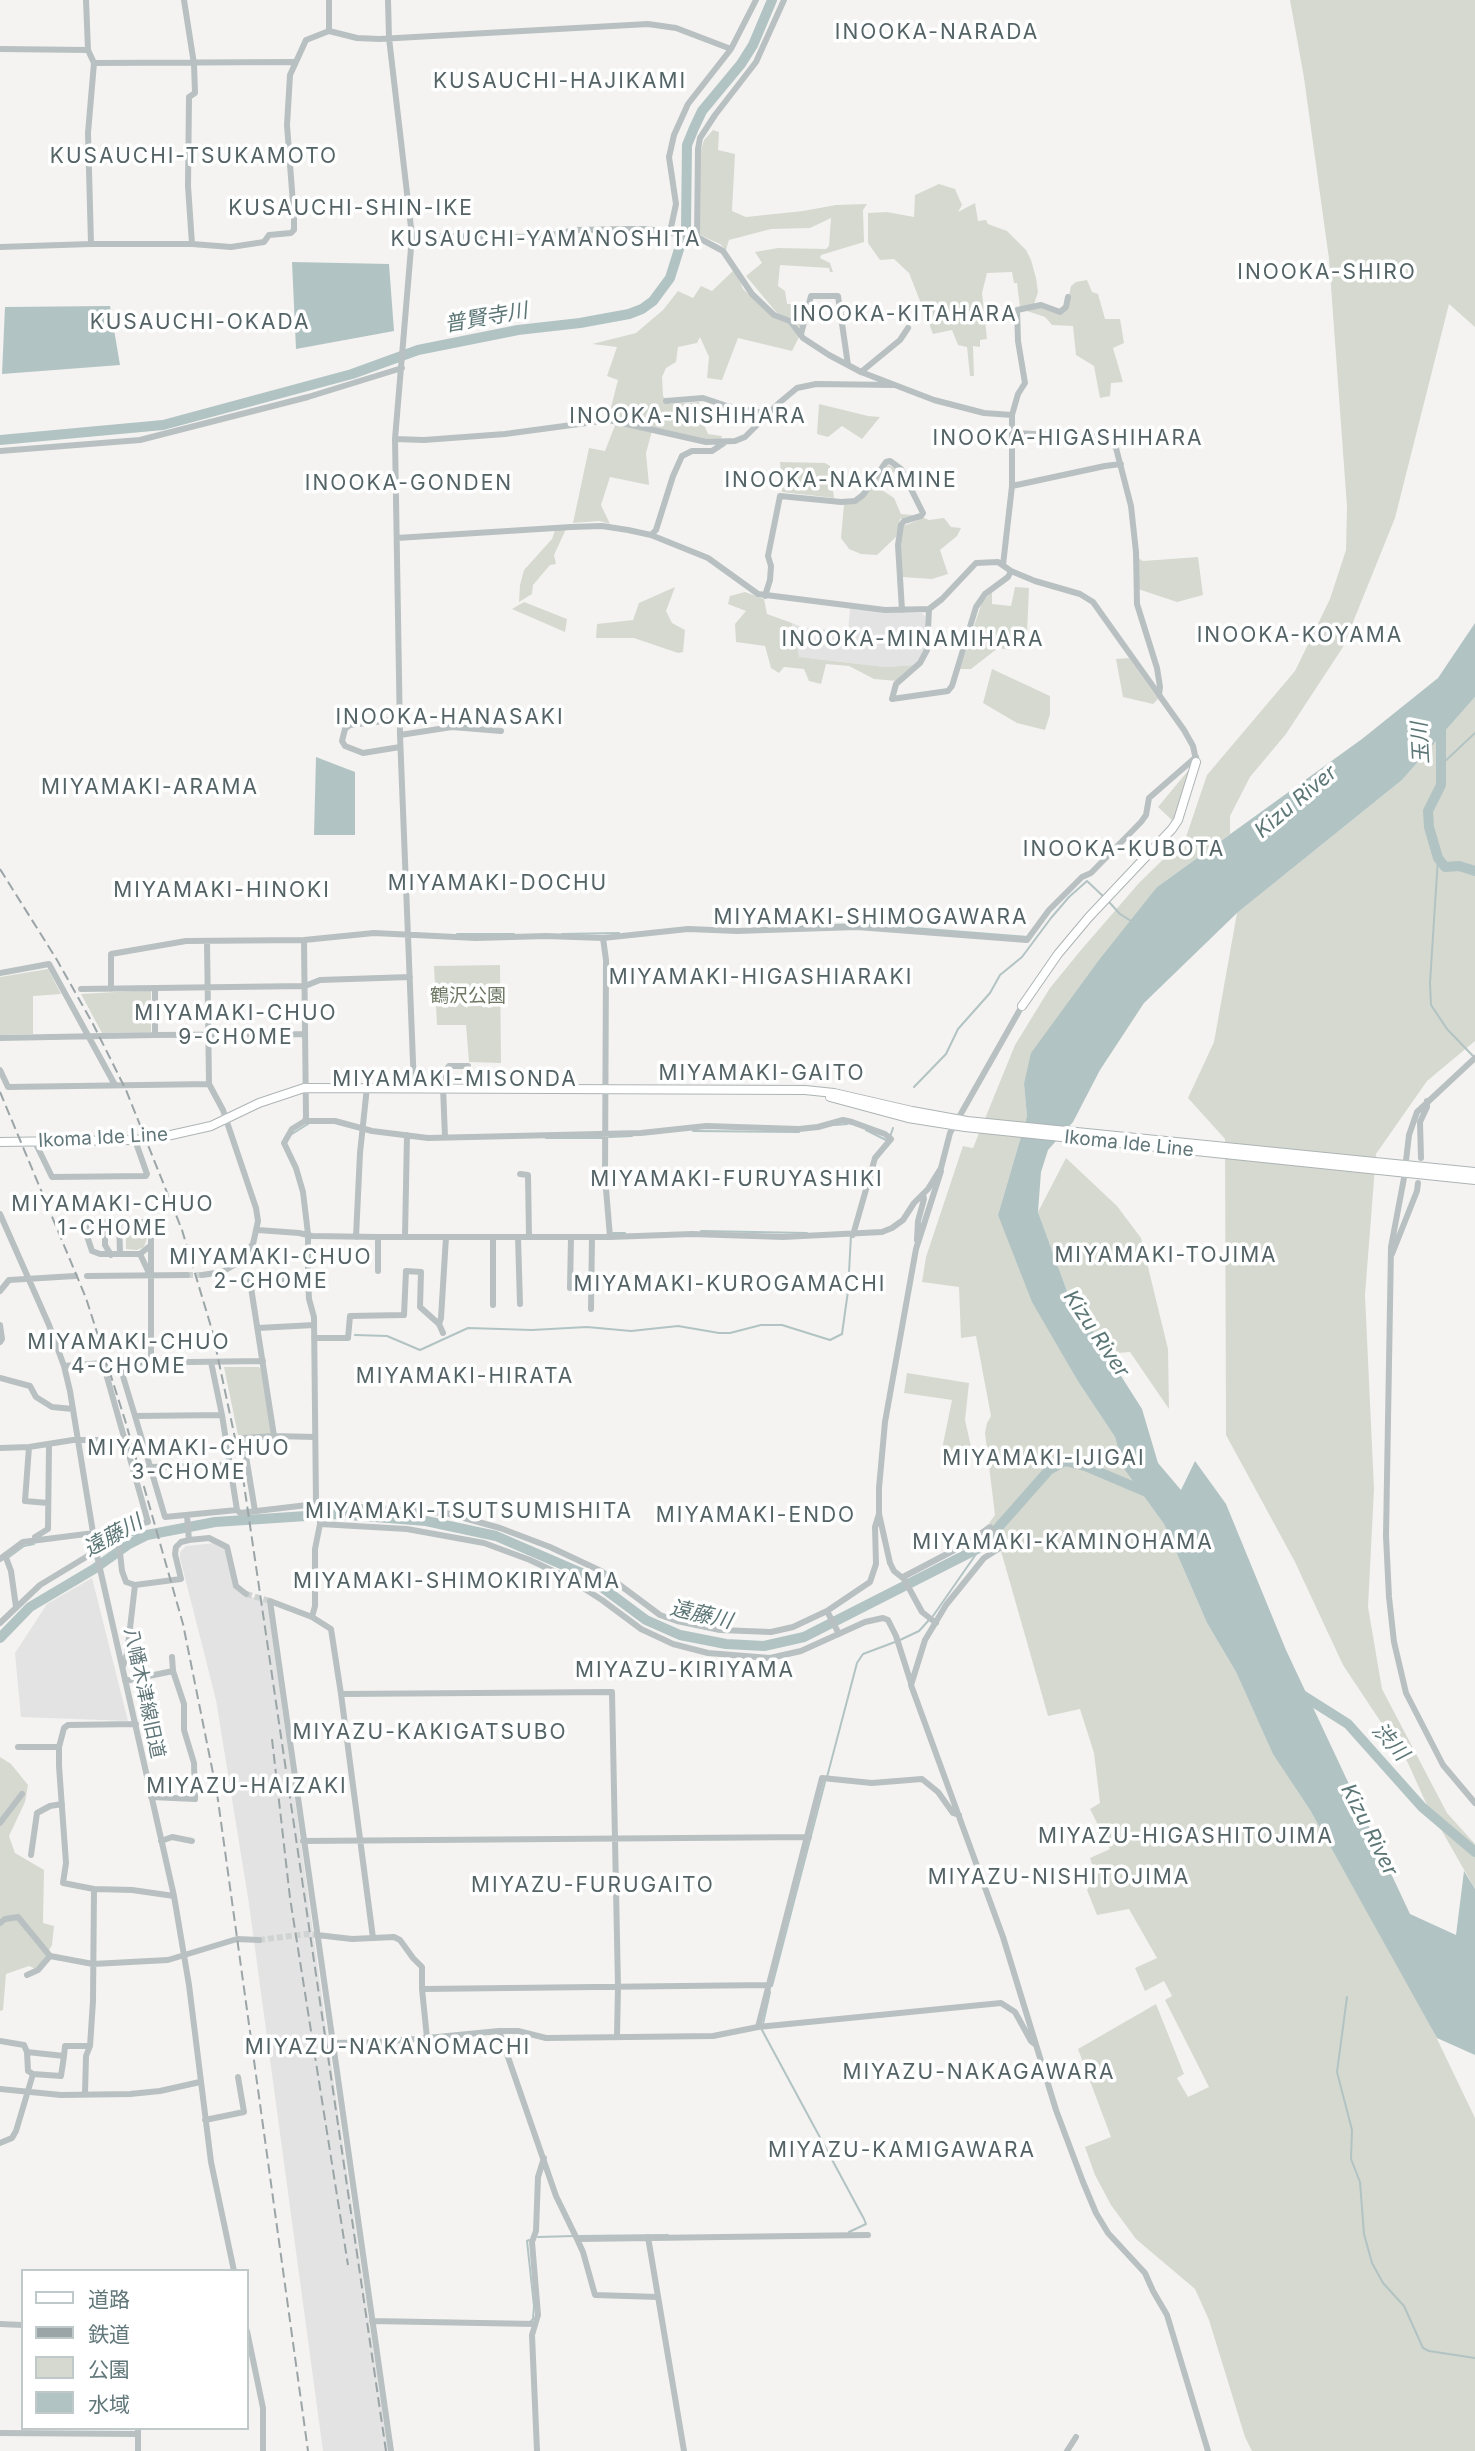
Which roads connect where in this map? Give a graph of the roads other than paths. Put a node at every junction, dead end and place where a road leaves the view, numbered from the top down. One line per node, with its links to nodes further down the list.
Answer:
1 (86, 0): 11 (street)
2 (184, 0): 14 (street)
3 (328, 0): 7 (street)
4 (388, 0): 8 (street)
5 (756, 0): 10 (street)
6 (784, 0): 17 (street)
7 (329, 31): 8 (street); 12 (street)
8 (389, 38): 10 (street); 16 (street)
9 (0, 49): 11 (street)
10 (731, 49): 15 (street)
11 (88, 50): 13 (street)
12 (294, 62): 14 (street); 19 (street)
13 (94, 63): 14 (street); 18 (street)
14 (194, 64): 19 (street)
15 (672, 232): 16 (street); 17 (street)
16 (412, 236): 24 (street)
17 (695, 236): 23 (street)
18 (91, 244): 19 (street); 20 (street)
19 (192, 244)
20 (0, 247)
21 (1068, 297): 30 (street)
22 (908, 328): 26 (street)
23 (801, 334): 25 (street); 25 (street)
24 (402, 365): 32 (street); 34 (street)
25 (848, 365): 26 (street)
26 (861, 372): 27 (street)
27 (896, 385): 29 (street); 30 (street)
28 (666, 401): 29 (street)
29 (768, 414): 33 (street)
30 (1012, 415): 31 (street)
31 (1013, 433): 35 (street); 36 (street)
32 (395, 439): 33 (street); 38 (street)
33 (725, 442): 37 (street)
34 (0, 452)
35 (1121, 464): 36 (street); 44 (street)
36 (1012, 486): 39 (street)
37 (652, 535): 38 (street); 41 (street)
38 (397, 538): 45 (street)
39 (1003, 565): 40 (street); 42 (street)
40 (1011, 571): 42 (street); 44 (street)
41 (765, 596): 43 (street); 43 (street)
42 (929, 609): 43 (street)
43 (902, 610)
44 (1159, 695): 49 (street)
45 (400, 719): 47 (street); 48 (street)
46 (501, 731): 47 (street)
47 (400, 735): 48 (street)
48 (400, 747): 50 (street)
49 (1196, 760): 51 (street); 61 (main road)
50 (407, 936): 51 (street); 52 (street); 55 (street)
51 (603, 938): 76 (street)
52 (304, 940): 53 (street); 56 (street)
53 (206, 942): 57 (street); 60 (street)
54 (0, 973): 65 (street)
55 (410, 977): 56 (street); 73 (street)
56 (305, 986): 57 (street); 62 (street)
57 (207, 987): 58 (street); 64 (street)
58 (155, 988): 60 (street); 63 (street)
59 (81, 989): 60 (street)
60 (111, 989)
61 (1022, 1006): 80 (street)
62 (304, 1034): 64 (street); 75 (street)
63 (155, 1035): 64 (street); 65 (street)
64 (208, 1035): 70 (street)
65 (89, 1037): 66 (street); 71 (street)
66 (0, 1038)
67 (1475, 1058): 77 (street)
68 (468, 1066): 74 (street)
69 (0, 1070): 71 (street)
70 (209, 1084): 71 (street); 78 (street)
71 (116, 1085)
72 (367, 1087): 73 (main road, Ikoma Ide Line); 75 (main road, Ikoma Ide Line); 81 (street)
73 (414, 1087): 74 (main road, Ikoma Ide Line)
74 (444, 1087): 76 (main road, Ikoma Ide Line); 84 (street)
75 (304, 1088): 78 (main road, Ikoma Ide Line); 79 (street)
76 (607, 1089): 80 (main road, Ikoma Ide Line); 82 (street)
77 (1427, 1101): 88 (street); 90 (street)
78 (226, 1120): 85 (main road, Ikoma Ide Line); 99 (street)
79 (304, 1121): 81 (street); 100 (street)
80 (956, 1122): 89 (street); 90 (main road, Ikoma Ide Line)
81 (363, 1129): 83 (street); 102 (street)
82 (605, 1134): 84 (street); 101 (street); 111 (street)
83 (407, 1135): 84 (street); 104 (street)
84 (444, 1137)
85 (135, 1140): 87 (main road, Ikoma Ide Line); 87 (street)
86 (0, 1142): 87 (main road, Ikoma Ide Line)
87 (35, 1142)
88 (1421, 1158)
89 (941, 1168): 95 (street); 113 (street)
90 (1405, 1169): 91 (main road, Ikoma Ide Line); 93 (main road, Ikoma Ide Line); 117 (street)
91 (1475, 1172)
92 (520, 1174): 108 (street)
93 (1475, 1180)
94 (1418, 1183): 117 (street)
95 (923, 1194): 101 (street); 113 (street)
96 (0, 1215): 124 (street, 八幡木津線旧道)
97 (109, 1222): 98 (street); 116 (street); 116 (street)
98 (119, 1222): 112 (street); 114 (street)
99 (258, 1230): 100 (street); 121 (street)
100 (307, 1234): 102 (street); 125 (street)
101 (853, 1235): 111 (street)
102 (356, 1237): 103 (street)
103 (378, 1237): 104 (street); 118 (street)
104 (405, 1237): 105 (street)
105 (446, 1237): 106 (street); 131 (street)
106 (493, 1237): 107 (street); 129 (street)
107 (518, 1237): 108 (street); 128 (street)
108 (529, 1237): 109 (street)
109 (571, 1237): 110 (street); 126 (street)
110 (592, 1237): 111 (street); 130 (street)
111 (610, 1237)
112 (150, 1246): 115 (street); 119 (street)
113 (916, 1249): 159 (street)
114 (120, 1254): 115 (street); 116 (street)
115 (140, 1254): 119 (street)
116 (111, 1255)
117 (1391, 1256): 188 (street)
118 (378, 1271)
119 (149, 1275): 120 (street); 123 (street); 139 (street)
120 (187, 1275)
121 (202, 1275)
122 (75, 1276): 124 (street)
123 (87, 1276)
124 (30, 1278): 127 (street); 141 (street, 八幡木津線旧道)
125 (308, 1278): 133 (street); 134 (street)
126 (570, 1288)
127 (0, 1290)
128 (520, 1304)
129 (493, 1305)
130 (591, 1309)
131 (439, 1324): 135 (street); 136 (street)
132 (0, 1325): 137 (street)
133 (314, 1325): 134 (street); 136 (street)
134 (258, 1328): 138 (street)
135 (443, 1333)
136 (314, 1338): 147 (street)
137 (0, 1342)
138 (262, 1361): 140 (street); 146 (street)
139 (151, 1362): 140 (street); 145 (street)
140 (211, 1362): 144 (street)
141 (64, 1366): 143 (street, 八幡木津線旧道); 149 (street)
142 (0, 1378): 143 (street)
143 (74, 1409): 148 (street, 八幡木津線旧道)
144 (222, 1415): 145 (street); 153 (street)
145 (135, 1416): 154 (street)
146 (274, 1436): 147 (street); 158 (street)
147 (315, 1437): 156 (street)
148 (78, 1440): 149 (street); 150 (street); 163 (street, 八幡木津線旧道)
149 (125, 1440): 162 (street)
150 (49, 1445): 151 (street); 155 (street)
151 (29, 1447): 152 (street); 155 (street)
152 (0, 1448)
153 (232, 1465): 154 (street); 157 (street)
154 (149, 1467): 160 (street)
155 (48, 1503): 164 (street)
156 (319, 1506): 158 (street); 161 (street); 172 (street)
157 (237, 1510): 158 (street); 160 (street)
158 (255, 1511)
159 (879, 1514): 168 (street); 172 (street)
160 (187, 1516): 165 (street)
161 (320, 1523): 173 (street); 176 (street)
162 (121, 1528): 163 (street); 169 (street)
163 (94, 1533): 164 (street); 166 (street, 八幡木津線旧道)
164 (34, 1540): 167 (street)
165 (189, 1540): 169 (street); 170 (street)
166 (97, 1554): 171 (street); 178 (street, 八幡木津線旧道)
167 (2, 1557): 171 (street)
168 (903, 1577): 175 (street); 175 (street)
169 (135, 1585): 178 (street)
170 (246, 1594)
171 (16, 1607): 174 (street)
172 (828, 1612): 176 (street)
173 (312, 1617): 182 (street); 196 (street)
174 (0, 1623)
175 (936, 1623): 181 (street)
176 (838, 1632): 181 (street)
177 (172, 1657): 179 (street)
178 (122, 1669): 180 (street, 八幡木津線旧道)
179 (173, 1671): 180 (street); 187 (street)
180 (125, 1681): 183 (street, 八幡木津線旧道)
181 (911, 1685): 190 (street)
182 (341, 1694): 192 (street); 197 (street)
183 (136, 1724): 185 (street); 187 (street, 八幡木津線旧道)
184 (18, 1747): 185 (street)
185 (59, 1747): 189 (street)
186 (22, 1794): 191 (street)
187 (151, 1797): 194 (street, 八幡木津線旧道)
188 (1475, 1803)
189 (62, 1804): 198 (street); 199 (street)
190 (959, 1815): 193 (street); 218 (street)
191 (0, 1823)
192 (614, 1837): 193 (street); 197 (street); 210 (street)
193 (809, 1837): 209 (street)
194 (161, 1841): 195 (street); 200 (street, 八幡木津線旧道)
195 (192, 1841)
196 (303, 1841): 197 (street); 202 (street)
197 (359, 1841): 203 (street)
198 (31, 1855)
199 (94, 1889): 200 (street); 207 (street)
200 (174, 1896): 205 (street, 八幡木津線旧道)
201 (0, 1923): 206 (street)
202 (317, 1935): 203 (street); 217 (street)
203 (373, 1938): 211 (street)
204 (260, 1940): 205 (street)
205 (184, 1954): 207 (street); 224 (street, 八幡木津線旧道)
206 (50, 1956): 207 (street); 208 (street)
207 (93, 1964): 219 (street)
208 (27, 1975)
209 (768, 1985): 210 (street); 212 (street)
210 (618, 1987): 211 (street); 214 (street)
211 (422, 1989): 215 (street)
212 (758, 2027): 214 (street); 218 (street)
213 (499, 2032): 214 (street); 215 (street); 230 (street)
214 (617, 2036)
215 (427, 2038): 217 (street)
216 (0, 2040): 220 (street)
217 (333, 2043): 236 (street)
218 (1037, 2045): 250 (street)
219 (90, 2046): 221 (street); 227 (street)
220 (27, 2052): 221 (street); 222 (street)
221 (64, 2056): 222 (street)
222 (33, 2074): 226 (street)
223 (239, 2077): 228 (street)
224 (200, 2082): 227 (street); 228 (street, 八幡木津線旧道)
225 (0, 2089): 226 (street)
226 (28, 2094): 227 (street); 229 (street)
227 (85, 2094)
228 (205, 2120): 234 (street, 八幡木津線旧道)
229 (0, 2143)
230 (544, 2158): 233 (street); 237 (street)
231 (868, 2235): 232 (street)
232 (648, 2237): 233 (street); 235 (street)
233 (577, 2239): 235 (street)
234 (234, 2269)
235 (658, 2297): 248 (street)
236 (372, 2321): 237 (street); 246 (street)
237 (535, 2324): 247 (street)
238 (0, 2325): 239 (street)
239 (21, 2325)
240 (248, 2336): 245 (street)
241 (138, 2431): 242 (street); 244 (street)
242 (0, 2433)
243 (1076, 2437): 249 (street)
244 (138, 2451)
245 (263, 2451)
246 (391, 2451)
247 (537, 2451)
248 (684, 2451)
249 (1067, 2451)
250 (1208, 2451)

